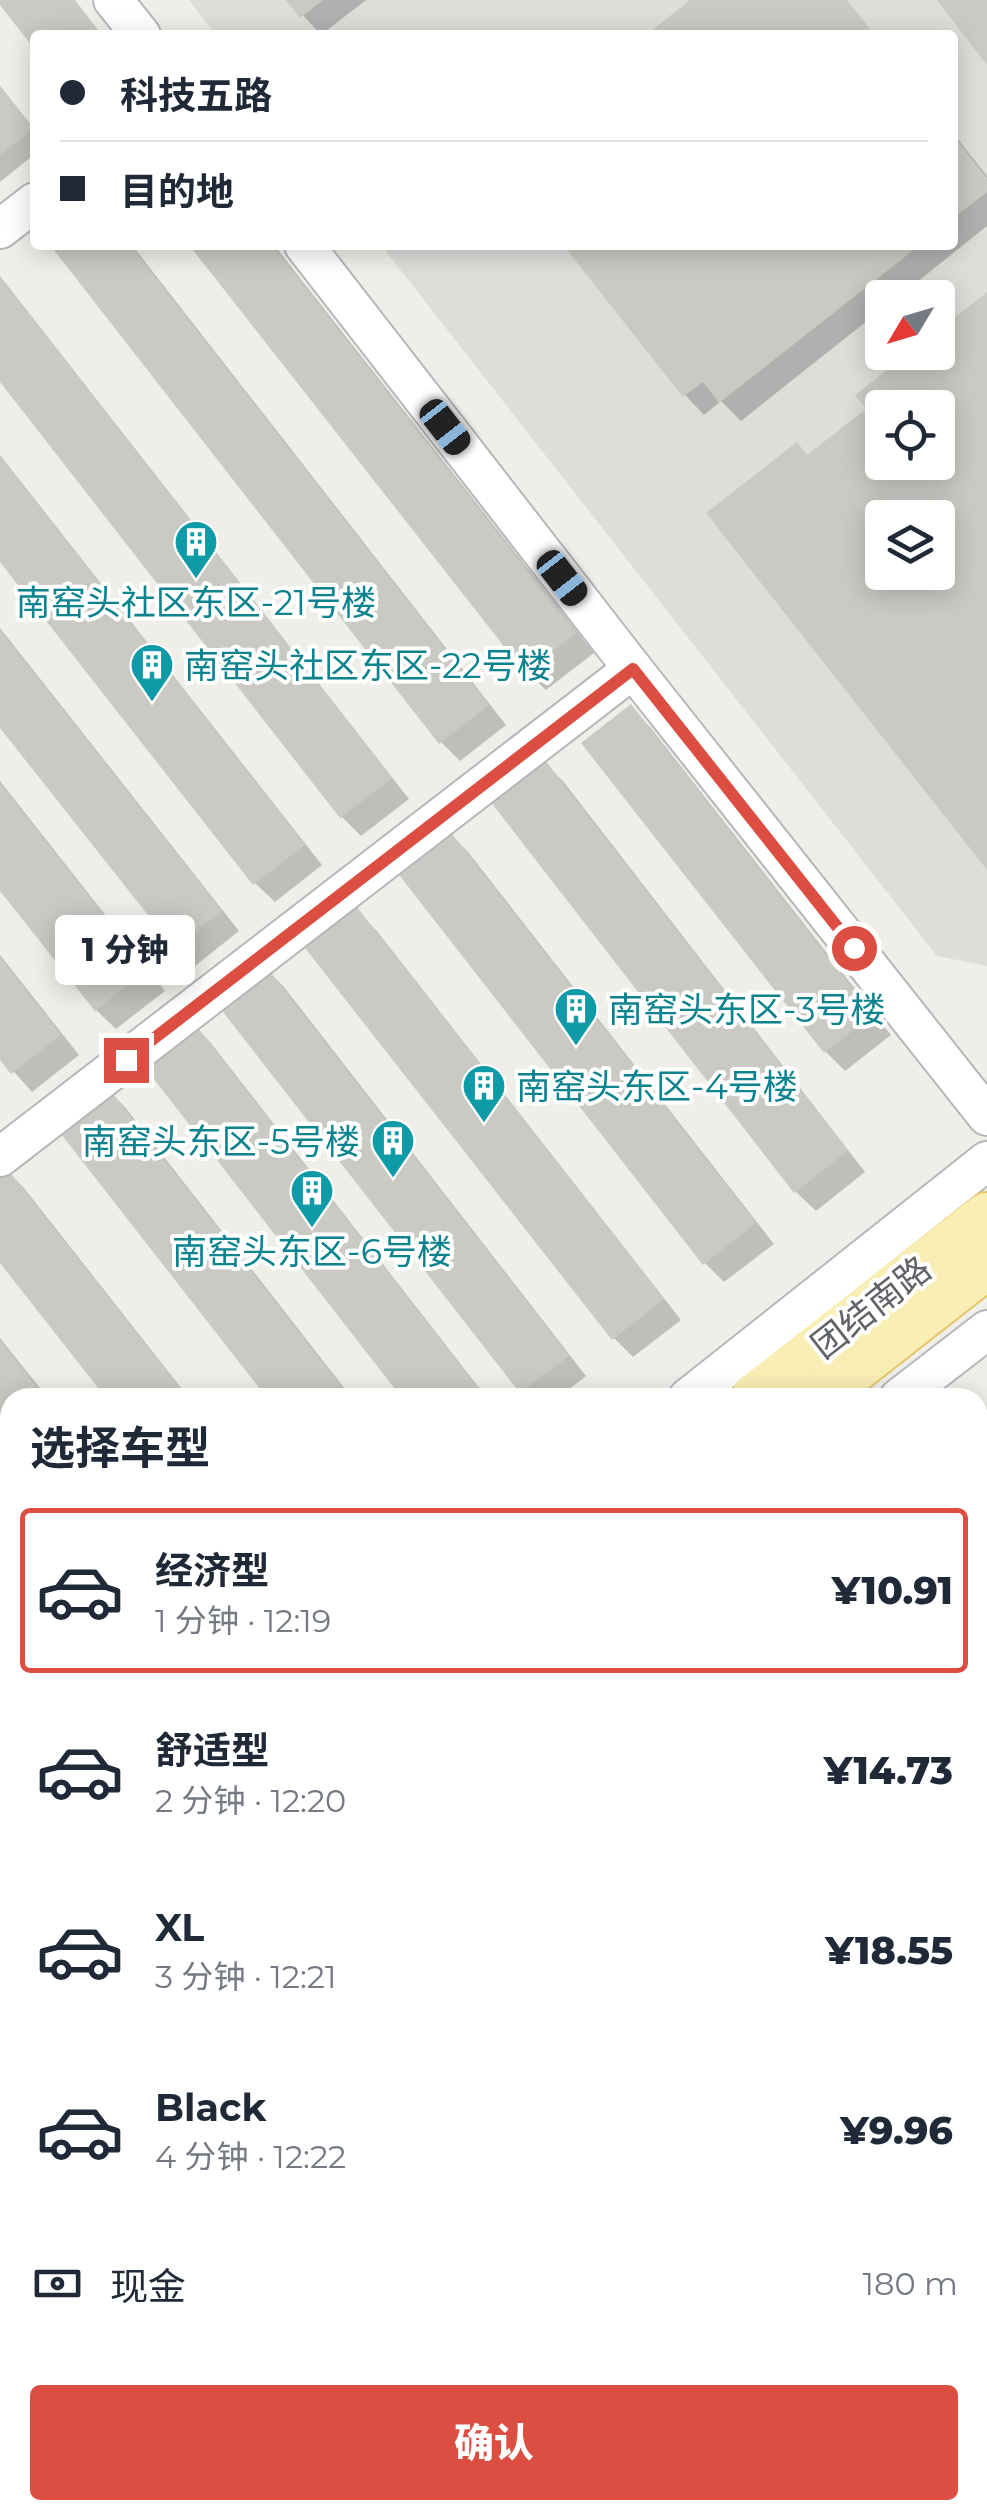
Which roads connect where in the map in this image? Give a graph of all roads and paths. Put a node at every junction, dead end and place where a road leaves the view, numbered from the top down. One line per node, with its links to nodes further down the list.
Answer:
1 (114, 0): 2 (street)
2 (136, 30)
3 (30, 206): 4 (street)
4 (0, 229)
5 (308, 250): 6 (street)
6 (633, 669): 7 (street); 8 (street)
7 (987, 1116)
8 (0, 1157)
9 (987, 1161): 13 (street)
10 (987, 1218): 14 (main road, 团结南路)
11 (987, 1264): 15 (main road, 团结南路)
12 (987, 1330): 16 (street)
13 (701, 1388)
14 (768, 1388)
15 (829, 1388)
16 (911, 1388)

